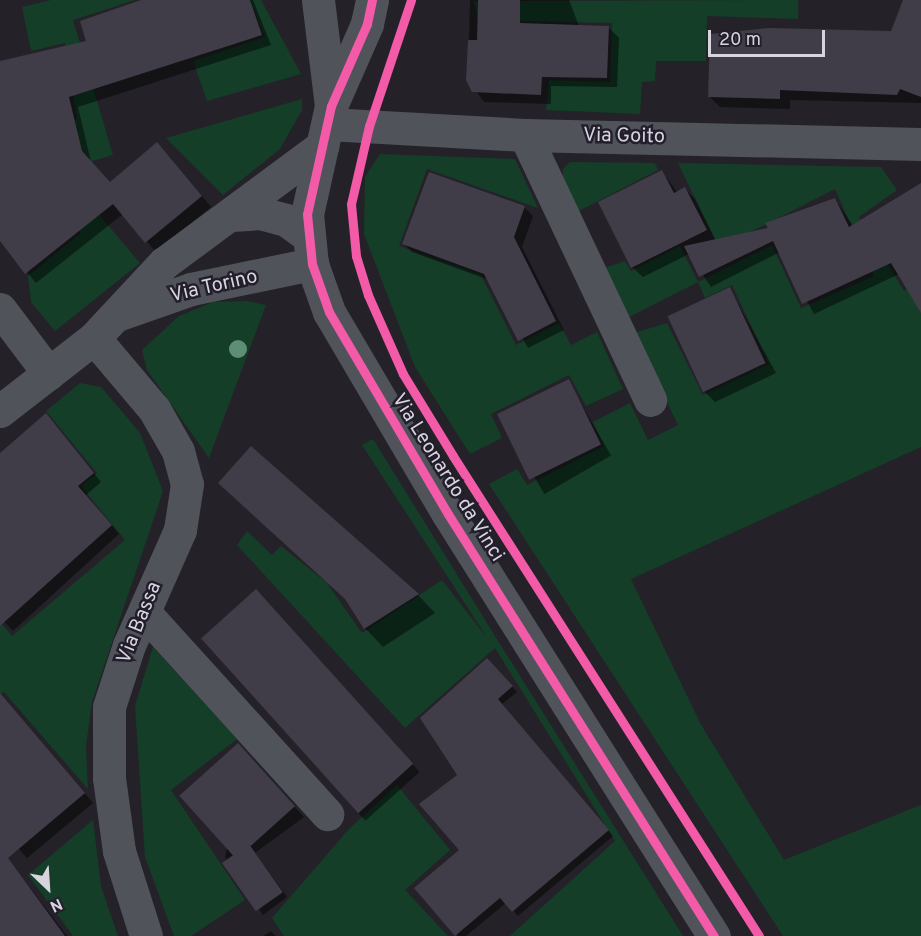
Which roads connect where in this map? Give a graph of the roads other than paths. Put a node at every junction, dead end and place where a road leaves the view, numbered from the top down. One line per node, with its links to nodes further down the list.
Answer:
1 (318, 0): 3 (street, Via Leonardo da Vinci)
2 (372, 0): 3 (street, Via Leonardo da Vinci)
3 (327, 126): 4 (street, Via Goito); 6 (street, Via Torino); 7 (street, Via Leonardo da Vinci)
4 (525, 135): 5 (street, Via Goito); 12 (street)
5 (921, 144)
6 (232, 215): 7 (street); 9 (street, Via Torino)
7 (310, 250): 9 (street, Via Torino); 17 (street, Via Leonardo da Vinci)
8 (0, 309): 11 (street)
9 (118, 314): 10 (street, Via Torino)
10 (94, 338): 11 (street, Via Torino); 14 (street, Via Bassa)
11 (49, 374): 13 (street, Via Torino)
12 (650, 400)
13 (0, 411)
14 (144, 612): 15 (street); 16 (street, Via Bassa)
15 (327, 814)
16 (146, 936)
17 (714, 936)

